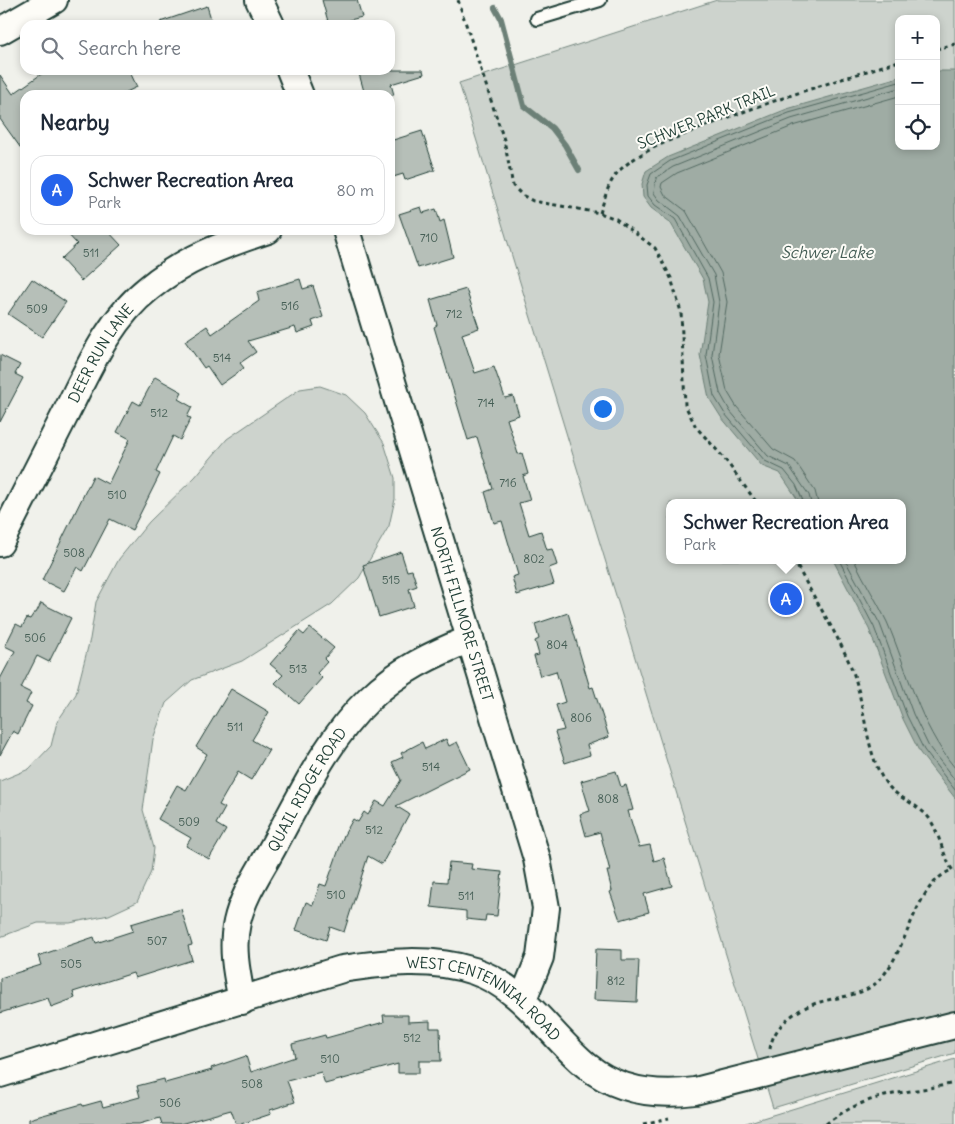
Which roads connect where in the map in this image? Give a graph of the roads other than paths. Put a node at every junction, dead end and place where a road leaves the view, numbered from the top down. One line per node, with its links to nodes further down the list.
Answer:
1 (54, 0): 6 (street)
2 (259, 0): 5 (street)
3 (600, 0): 4 (lane)
4 (537, 19)
5 (269, 20)
6 (0, 31)
7 (292, 75): 8 (street)
8 (298, 90)
9 (254, 235): 11 (street, DEER RUN LANE)
10 (348, 235): 12 (street, NORTH FILLMORE STREET)
11 (0, 543)
12 (470, 639): 13 (street, NORTH FILLMORE STREET); 14 (street, QUAIL RIDGE ROAD)
13 (523, 999): 14 (street, WEST CENTENNIAL ROAD); 15 (street, WEST CENTENNIAL ROAD)
14 (242, 1001): 16 (street, WEST CENTENNIAL ROAD)
15 (955, 1025)
16 (0, 1074)

